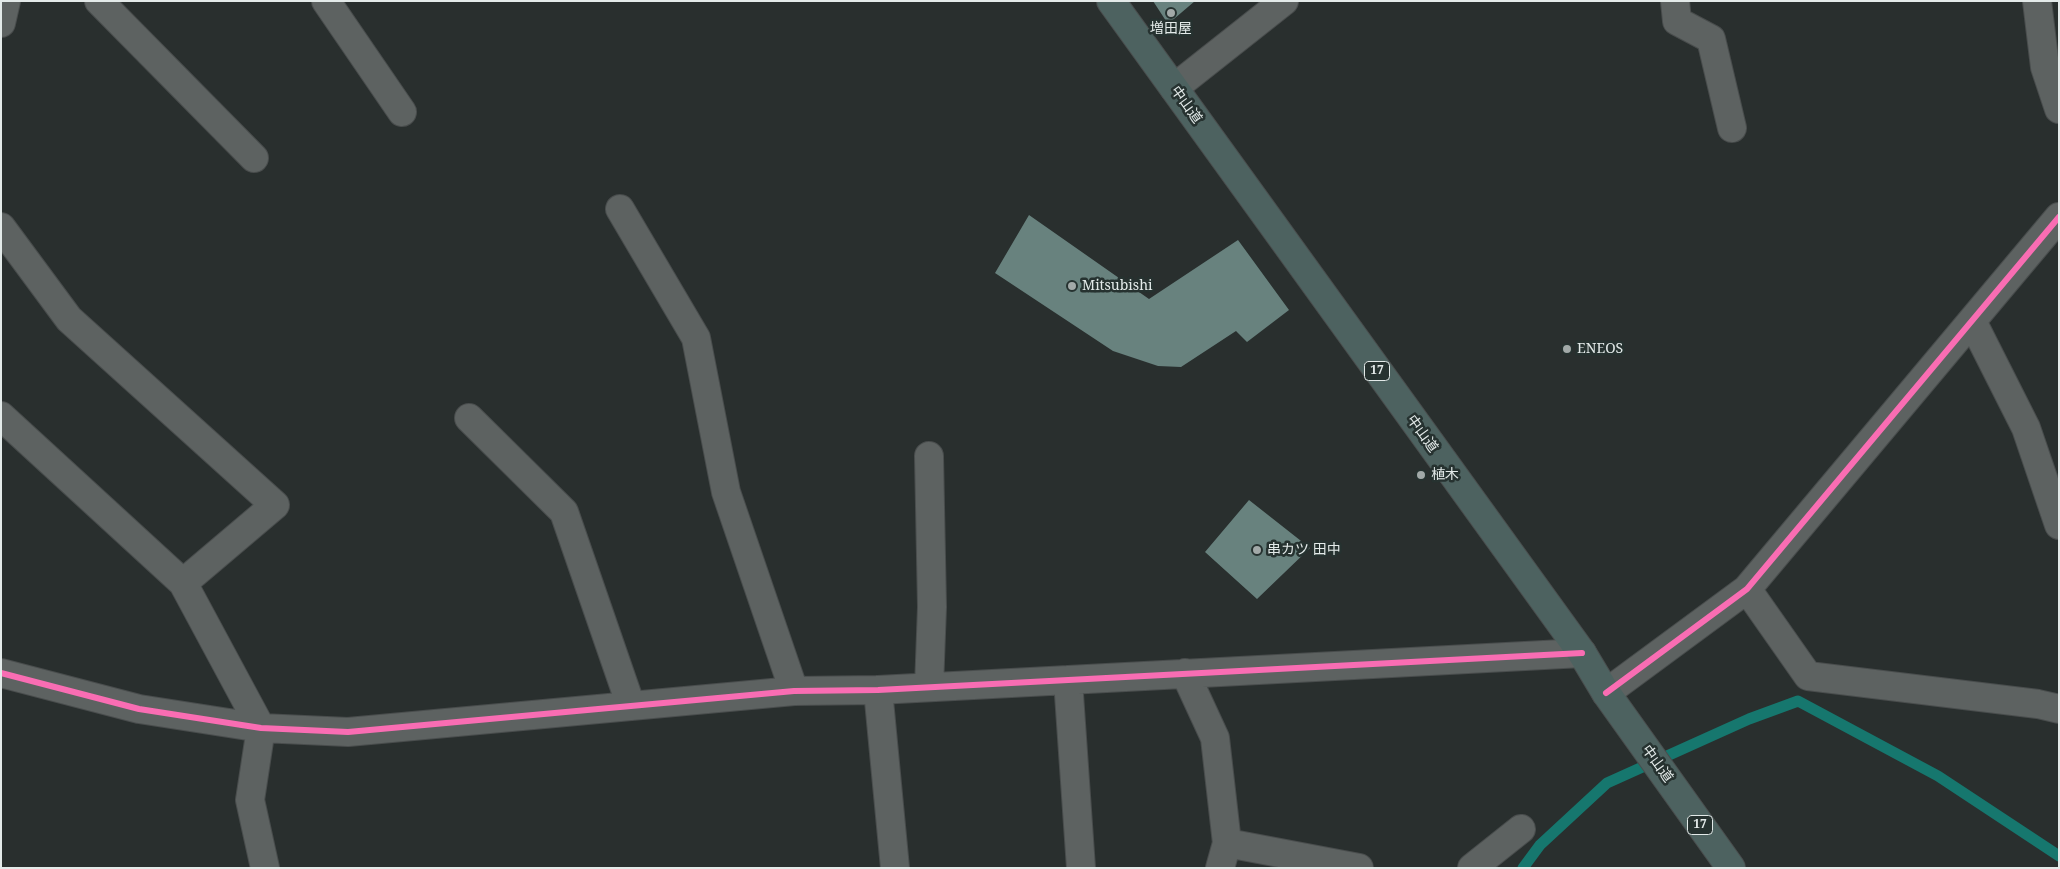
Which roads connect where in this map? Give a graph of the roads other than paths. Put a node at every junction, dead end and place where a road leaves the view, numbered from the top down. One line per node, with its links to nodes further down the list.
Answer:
1 (6, 1): 8 (street)
2 (99, 1): 13 (street)
3 (326, 1): 11 (street)
4 (1111, 1): 9 (highway, 中山道 / 17)
5 (1284, 1): 9 (street)
6 (1675, 1): 12 (street)
7 (2037, 1): 10 (street)
8 (1, 23)
9 (1174, 88): 24 (highway, 中山道 / 17)
10 (2059, 109)
11 (402, 112)
12 (1732, 128)
13 (254, 158)
14 (620, 209): 30 (street)
15 (2059, 217): 17 (street)
16 (1, 226): 22 (street)
17 (1972, 321): 21 (street); 23 (street)
18 (1, 416): 22 (street)
19 (469, 418): 32 (street)
20 (929, 456): 28 (street)
21 (2059, 526)
22 (183, 583): 34 (street)
23 (1747, 589): 31 (street); 33 (street)
24 (1582, 654): 26 (street); 31 (highway, 中山道 / 17)
25 (1, 673): 34 (street)
26 (1185, 673): 27 (street); 36 (street)
27 (1068, 680): 28 (street); 39 (street)
28 (929, 687): 29 (street)
29 (878, 690): 30 (street); 38 (street)
30 (794, 691): 32 (street)
31 (1606, 693): 42 (highway, 中山道 / 17)
32 (631, 706): 34 (street)
33 (2059, 709)
34 (261, 728): 37 (street)
35 (1521, 828): 41 (street)
36 (1224, 855): 40 (street)
37 (265, 868)
38 (895, 868)
39 (1081, 868)
40 (1359, 868)
41 (1472, 868)
42 (1731, 868)

